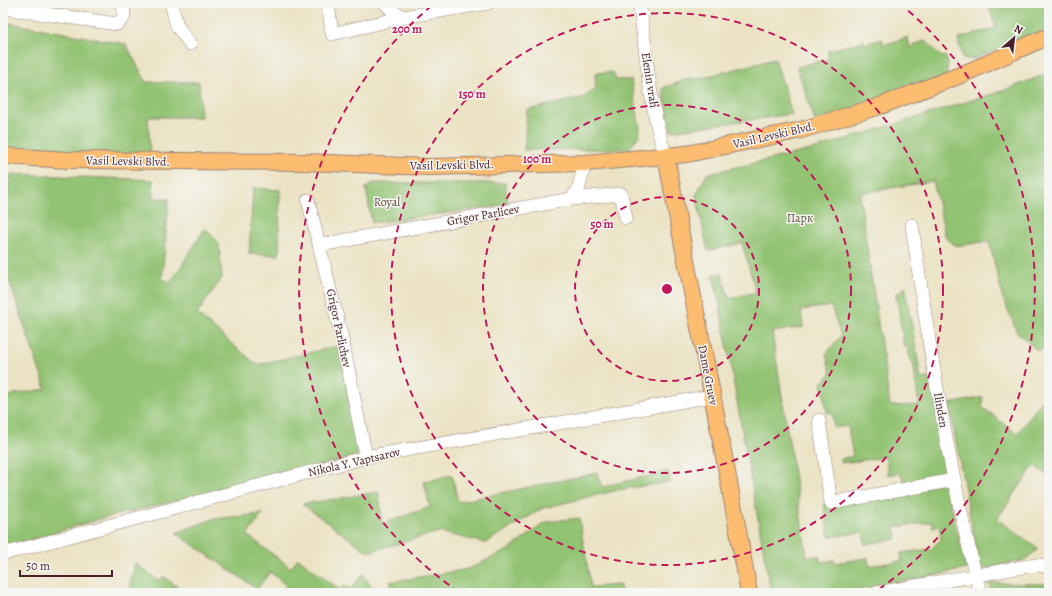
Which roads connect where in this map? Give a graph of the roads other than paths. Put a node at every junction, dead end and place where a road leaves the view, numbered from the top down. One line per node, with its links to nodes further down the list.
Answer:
1 (123, 3): 7 (street)
2 (171, 3): 10 (street)
3 (328, 3): 8 (street)
4 (385, 3): 8 (street)
5 (488, 3): 8 (street)
6 (639, 3): 12 (street, Elenin vrah)
7 (3, 8)
8 (404, 17)
9 (1049, 36): 12 (main road, Vasil Levski Blvd.)
10 (190, 44)
11 (3, 156): 13 (main road, Vasil Levski Blvd.)
12 (666, 156): 13 (main road, Vasil Levski Blvd.); 19 (main road, Dame Gruev)
13 (585, 163): 14 (street)
14 (570, 199): 16 (street, Grigor Parlicev); 18 (street, Grigor Parlicev)
15 (308, 200): 18 (street, Grigor Parlichev)
16 (626, 218)
17 (912, 225): 22 (street, Ilinden)
18 (320, 245): 21 (street, Grigor Parlichev)
19 (712, 396): 21 (street, Nikola Y. Vaptsarov); 26 (main road, Dame Gruev)
20 (819, 420): 22 (street)
21 (366, 457): 23 (street, Nikola Y. Vaptsarov)
22 (954, 480): 25 (street, Ilinden)
23 (3, 554)
24 (1049, 567): 25 (street)
25 (975, 574): 27 (street); 28 (street, Ilinden)
26 (750, 593)
27 (877, 593)
28 (980, 593)

